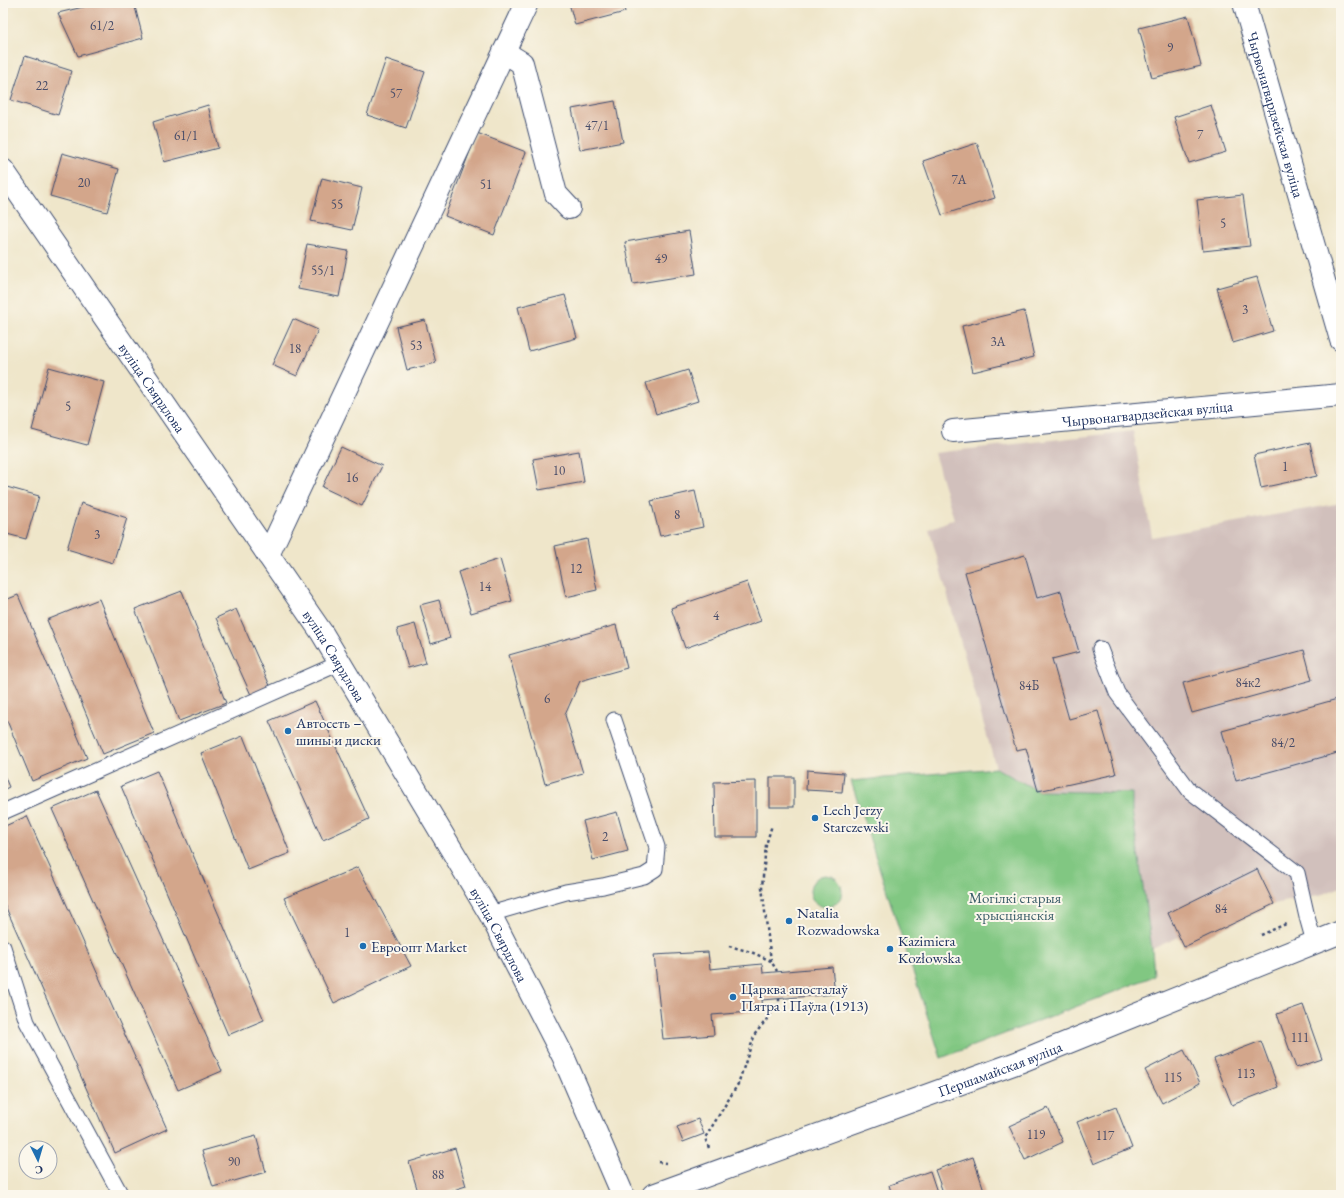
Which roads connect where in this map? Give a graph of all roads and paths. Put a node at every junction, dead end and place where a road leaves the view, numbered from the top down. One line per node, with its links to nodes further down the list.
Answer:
1 (527, 3): 3 (main road)
2 (1244, 3): 6 (main road, Чырвонагвардзейская вуліца)
3 (504, 52): 5 (main road); 9 (main road)
4 (3, 170): 9 (main road, вуліца Свярдлова)
5 (569, 208)
6 (1341, 340)
7 (1341, 396): 8 (main road, Чырвонагвардзейская вуліца)
8 (953, 431)
9 (268, 555): 11 (main road, вуліца Свярдлова)
10 (1100, 649): 17 (lane)
11 (340, 662): 13 (lane); 15 (main road, вуліца Свярдлова)
12 (614, 720): 15 (lane)
13 (3, 812)
14 (772, 825): 20 (path)
15 (490, 914): 25 (main road, вуліца Свярдлова)
16 (1341, 932): 17 (main road, Першамайская вуліца)
17 (1314, 942): 26 (main road, Першамайская вуліца)
18 (729, 946): 20 (path)
19 (3, 947): 24 (lane)
20 (771, 961): 21 (path)
21 (777, 971)
22 (779, 999): 23 (path)
23 (710, 1153)
24 (121, 1195)
25 (623, 1195)
26 (654, 1195)

